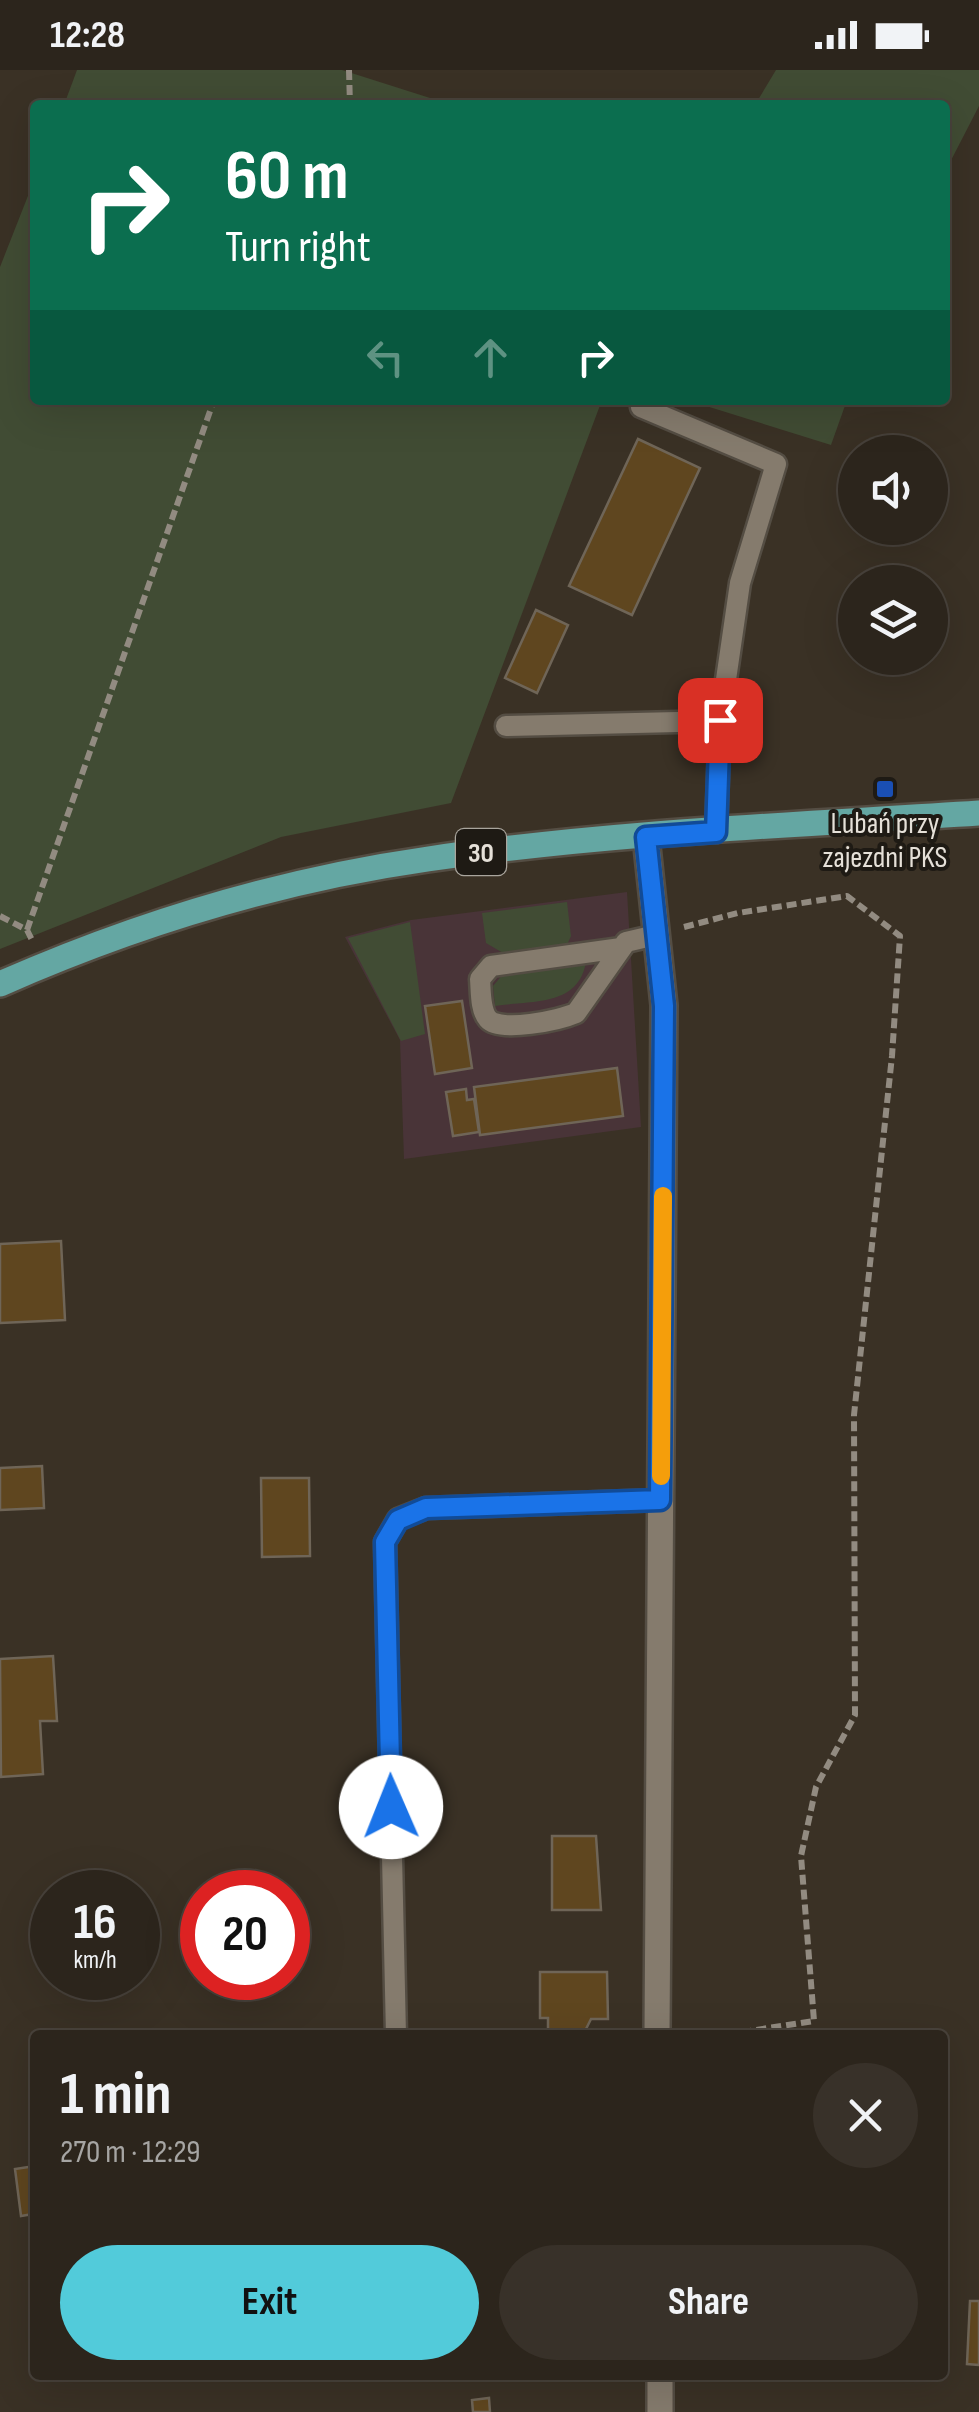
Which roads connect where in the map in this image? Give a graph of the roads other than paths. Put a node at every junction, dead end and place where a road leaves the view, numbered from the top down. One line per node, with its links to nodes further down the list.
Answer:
1 (641, 407): 2 (lane)
2 (720, 720): 3 (lane); 5 (lane)
3 (506, 726)
4 (979, 813): 5 (main road, 30)
5 (716, 832): 6 (main road, 30)
6 (646, 837): 7 (street); 9 (main road, 30)
7 (656, 934): 8 (lane); 10 (street)
8 (620, 948): 8 (lane)
9 (0, 984)
10 (660, 1500): 11 (lane); 12 (street)
11 (396, 2030)
12 (657, 2030)
13 (660, 2380): 14 (street)
14 (660, 2412)

